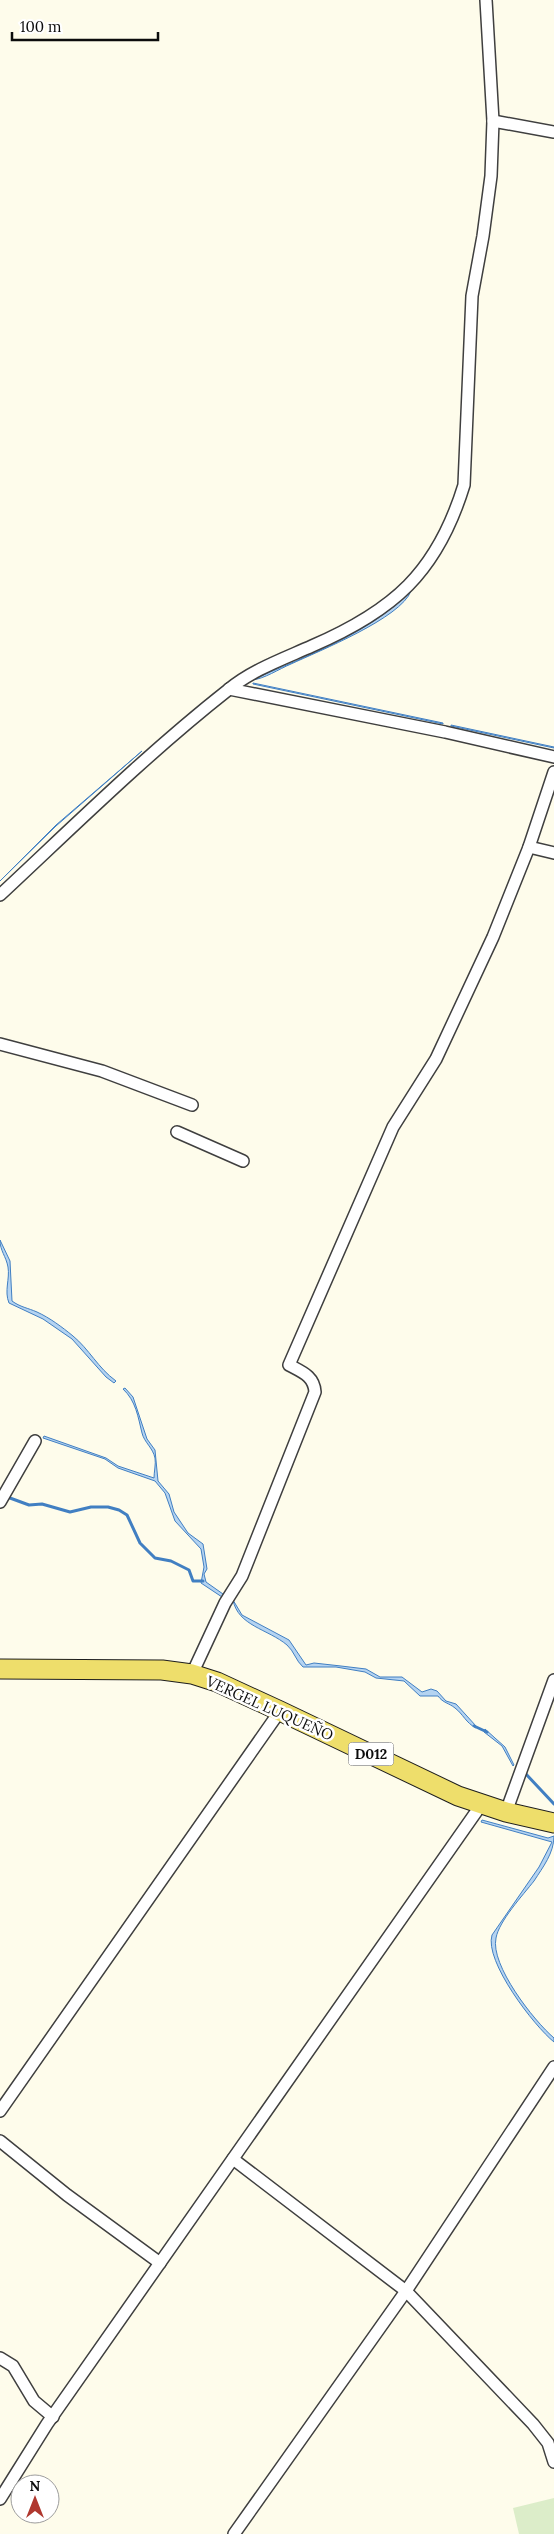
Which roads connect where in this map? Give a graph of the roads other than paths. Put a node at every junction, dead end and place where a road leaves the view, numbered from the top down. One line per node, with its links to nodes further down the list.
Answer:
1 (486, 0): 2 (street)
2 (493, 121): 3 (street); 4 (street)
3 (554, 132)
4 (229, 689): 5 (street); 9 (street)
5 (554, 757)
6 (554, 772): 7 (street)
7 (529, 847): 8 (street); 17 (street)
8 (554, 853)
9 (0, 894)
10 (0, 1044): 11 (street)
11 (192, 1105)
12 (178, 1132): 13 (street)
13 (243, 1161)
14 (35, 1441): 15 (street)
15 (0, 1502)
16 (0, 1669): 17 (main road, VERGEL LUQUEÑO / D012)
17 (192, 1674): 19 (main road, VERGEL LUQUEÑO / D012)
18 (554, 1680): 21 (street)
19 (280, 1711): 20 (main road, VERGEL LUQUEÑO / D012); 24 (street)
20 (481, 1804): 21 (main road, VERGEL LUQUEÑO / D012); 26 (street)
21 (506, 1812): 22 (main road, VERGEL LUQUEÑO / D012)
22 (554, 1823)
23 (554, 2067): 28 (street)
24 (0, 2111)
25 (0, 2141): 27 (street)
26 (233, 2159): 27 (street); 28 (street)
27 (160, 2263): 30 (street)
28 (406, 2291): 31 (street); 33 (street)
29 (0, 2358): 30 (street)
30 (53, 2417): 32 (street)
31 (554, 2462)
32 (0, 2499)
33 (234, 2534)

